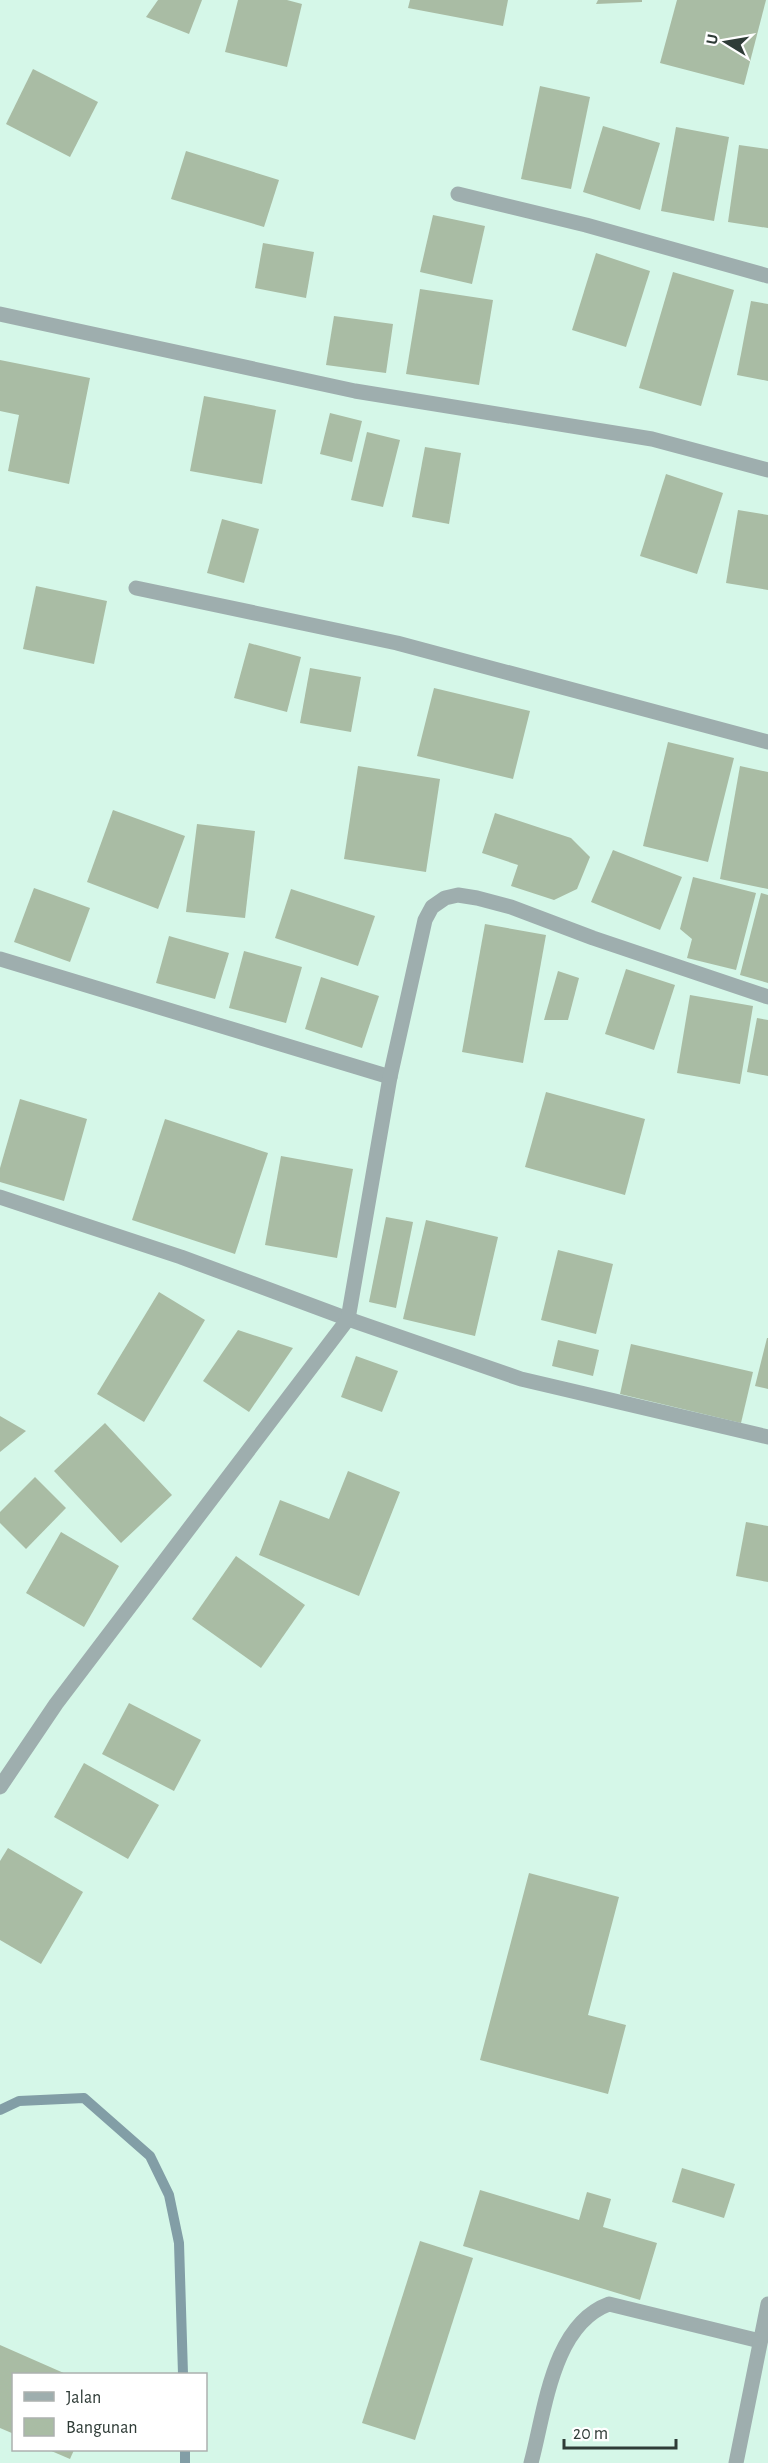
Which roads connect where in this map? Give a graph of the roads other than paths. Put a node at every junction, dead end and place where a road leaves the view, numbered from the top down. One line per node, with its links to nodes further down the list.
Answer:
1 (458, 194): 2 (street)
2 (768, 276)
3 (0, 314): 4 (street)
4 (768, 470)
5 (136, 588): 6 (street)
6 (768, 742)
7 (0, 959): 9 (street)
8 (768, 997): 9 (street)
9 (390, 1077): 11 (street)
10 (0, 1197): 11 (street)
11 (348, 1319): 12 (street); 13 (street)
12 (768, 1437)
13 (0, 1787)
14 (768, 2304): 15 (street)
15 (760, 2341): 16 (street); 17 (street)
16 (531, 2463)
17 (736, 2463)

